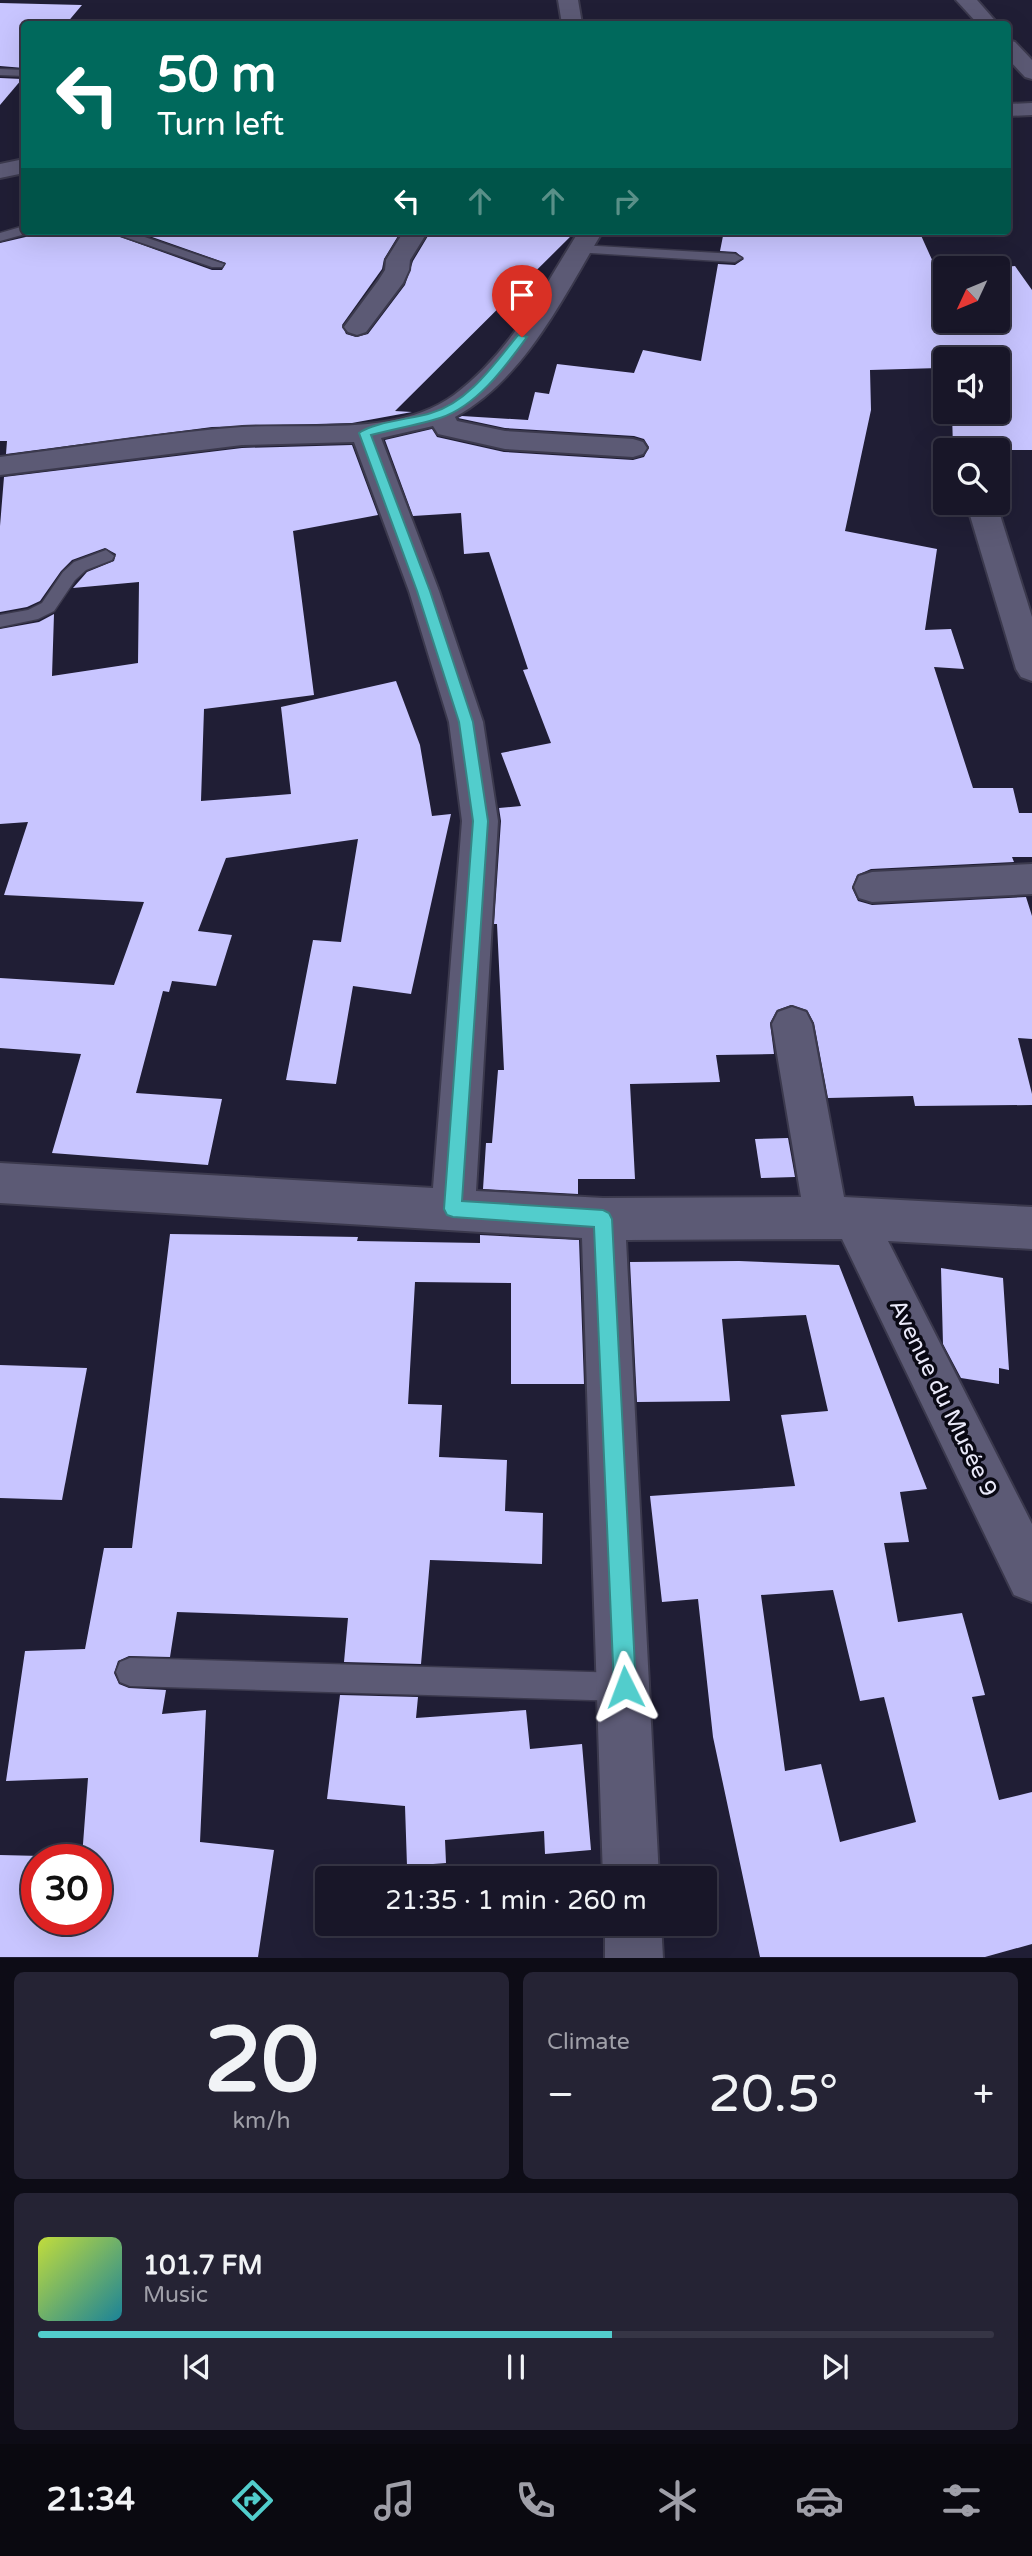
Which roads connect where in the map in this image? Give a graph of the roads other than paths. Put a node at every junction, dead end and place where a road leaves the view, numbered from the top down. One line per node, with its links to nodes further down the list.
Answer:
1 (568, 0): 3 (street)
2 (965, 0): 4 (street)
3 (572, 21)
4 (985, 21)
5 (1011, 49): 8 (street)
6 (0, 72): 7 (lane)
7 (21, 73)
8 (1032, 73)
9 (1032, 109): 10 (street)
10 (1011, 110)
11 (21, 167): 12 (street)
12 (0, 171)
13 (21, 231): 16 (lane)
14 (127, 235): 19 (lane)
15 (414, 235): 20 (street)
16 (0, 237)
17 (586, 240): 18 (lane); 21 (street)
18 (735, 258)
19 (218, 264)
20 (357, 327)
21 (439, 415): 22 (street); 23 (street)
22 (365, 433): 24 (street); 33 (street)
23 (633, 448)
24 (0, 466)
25 (985, 515): 28 (street)
26 (106, 556): 27 (lane)
27 (0, 621)
28 (1032, 669)
29 (1032, 879): 30 (street)
30 (872, 887)
31 (792, 1024): 34 (street, Avenue du Musée 9)
32 (0, 1183): 33 (street)
33 (453, 1209): 35 (street)
34 (840, 1218): 35 (street); 36 (street); 37 (street, Avenue du Musée 9)
35 (603, 1219): 39 (street)
36 (1032, 1228)
37 (1032, 1577)
38 (130, 1672): 39 (lane)
39 (625, 1687): 40 (street)
40 (631, 1866)
41 (633, 1936): 42 (street)
42 (634, 1958)

